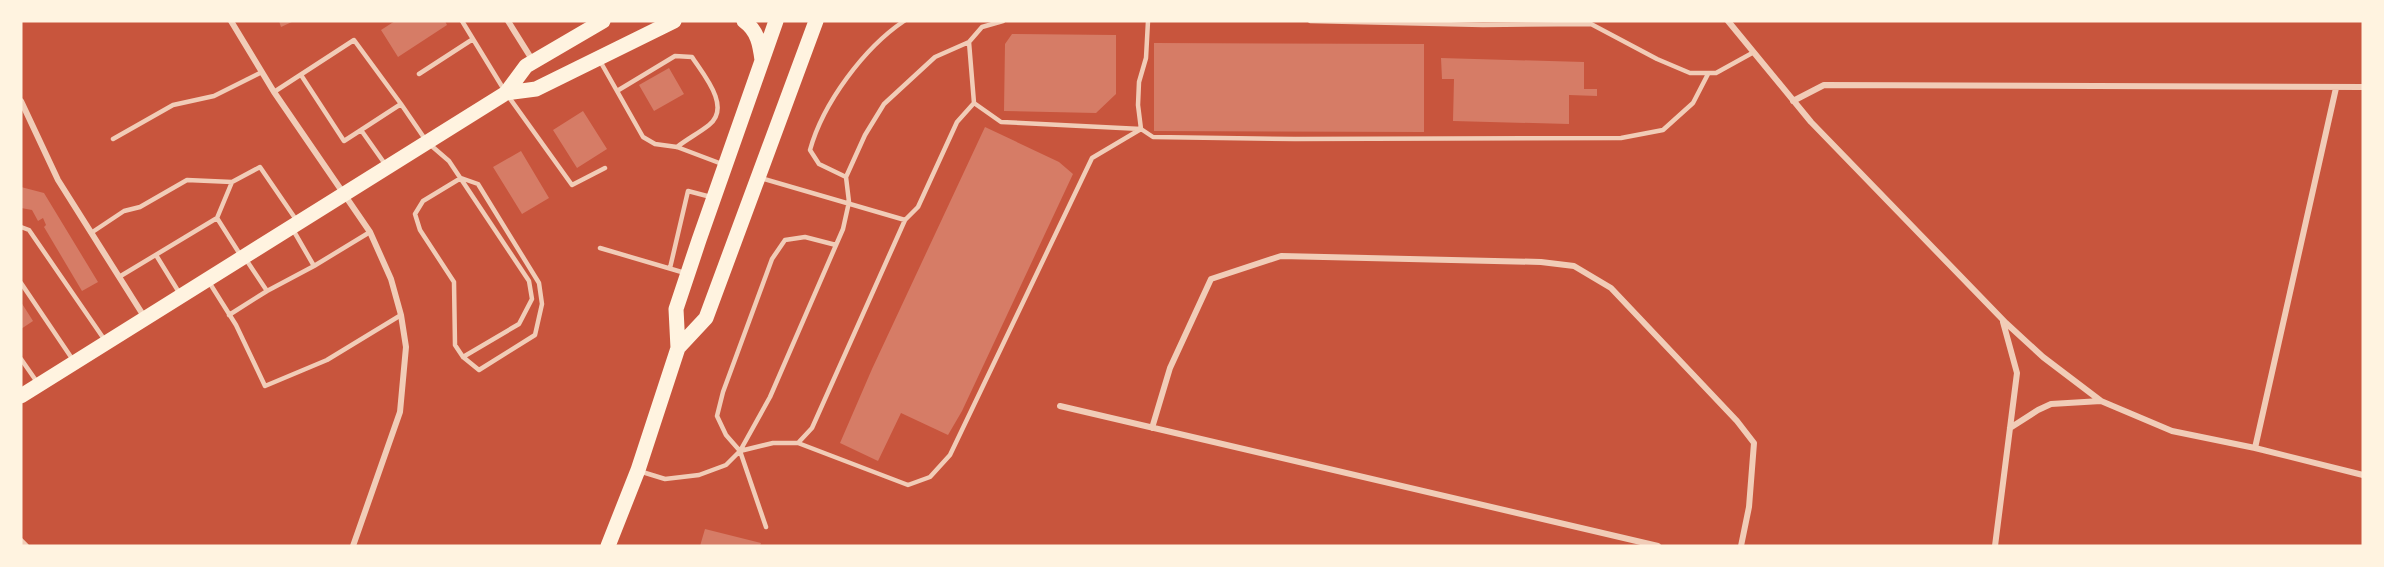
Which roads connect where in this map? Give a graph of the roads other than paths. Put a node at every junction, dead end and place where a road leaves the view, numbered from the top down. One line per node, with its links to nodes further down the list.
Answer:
1 (231, 21): 22 (street)
2 (462, 21): 16 (lane)
3 (508, 21): 20 (street)
4 (603, 21): 20 (main road)
5 (674, 21): 19 (main road)
6 (744, 21): 21 (main road)
7 (776, 21): 21 (main road)
8 (816, 21): 43 (main road)
9 (904, 21): 44 (lane)
10 (1003, 21): 17 (lane)
11 (1148, 21): 35 (lane)
12 (1310, 21): 14 (lane)
13 (1728, 21): 18 (street)
14 (1400, 22): 15 (lane)
15 (1582, 22): 24 (lane)
16 (473, 39): 23 (lane); 30 (lane)
17 (969, 42): 33 (lane); 44 (lane)
18 (1754, 52): 24 (lane); 31 (street)
19 (598, 57): 28 (lane); 30 (main road)
20 (534, 61): 30 (main road)
21 (762, 61): 40 (main road)
22 (262, 72): 29 (street); 37 (lane)
23 (419, 74)
24 (1708, 74): 35 (lane)
25 (301, 75): 29 (lane); 34 (lane); 36 (lane)
26 (2363, 87): 27 (street)
27 (2336, 88): 31 (street); 84 (street)
28 (617, 91): 39 (lane); 39 (lane)
29 (274, 92): 47 (street)
30 (506, 93): 38 (main road); 42 (lane)
31 (1793, 101): 71 (street)
32 (21, 102): 55 (street)
33 (974, 103): 35 (lane); 51 (lane)
34 (401, 104): 36 (lane); 38 (lane)
35 (1141, 129): 83 (lane)
36 (361, 130): 41 (lane)
37 (113, 140)
38 (427, 142): 41 (main road); 45 (lane)
39 (677, 147): 40 (lane)
40 (725, 165): 48 (main road)
41 (388, 167): 47 (main road)
42 (605, 168)
43 (758, 177): 49 (lane); 73 (main road)
44 (846, 177): 49 (lane)
45 (461, 178): 74 (lane); 74 (lane); 74 (lane)
46 (232, 182): 50 (lane); 52 (lane); 55 (lane)
47 (343, 195): 52 (main road); 54 (street)
48 (713, 198): 61 (lane); 62 (main road)
49 (849, 202): 51 (lane); 56 (lane)
50 (217, 218): 58 (lane); 59 (lane)
51 (905, 220): 83 (lane)
52 (295, 226): 59 (main road); 60 (lane)
53 (21, 227): 72 (lane)
54 (370, 232): 60 (lane); 69 (street)
55 (91, 233): 63 (street)
56 (836, 245): 85 (lane); 85 (lane)
57 (600, 248): 61 (lane)
58 (156, 255): 63 (lane); 67 (lane)
59 (243, 258): 64 (main road); 66 (lane)
60 (314, 266): 66 (lane)
61 (670, 268): 62 (lane)
62 (688, 274): 73 (main road)
63 (119, 277): 70 (street)
64 (208, 280): 67 (main road); 68 (lane)
65 (21, 283): 76 (lane)
66 (267, 291): 68 (lane)
67 (182, 296): 70 (main road)
68 (230, 315): 69 (lane)
69 (401, 315): 91 (street)
70 (145, 319): 72 (main road)
71 (2002, 319): 79 (street); 82 (street)
72 (107, 343): 76 (main road)
73 (678, 348): 86 (main road)
74 (463, 357)
75 (21, 359): 77 (lane)
76 (75, 362): 77 (main road)
77 (39, 385): 78 (main road)
78 (21, 396)
79 (2101, 402): 82 (street); 84 (street)
80 (1060, 406): 81 (street)
81 (1152, 428): 93 (street); 94 (street)
82 (2010, 428): 95 (street)
83 (798, 443): 85 (lane)
84 (2255, 448): 87 (street)
85 (740, 451): 86 (lane); 88 (lane)
86 (638, 470): 92 (main road)
87 (2363, 475)
88 (766, 527)
89 (21, 542): 90 (street)
90 (26, 546)
91 (353, 546)
92 (608, 546)
93 (1658, 546)
94 (1741, 546)
95 (1995, 546)

